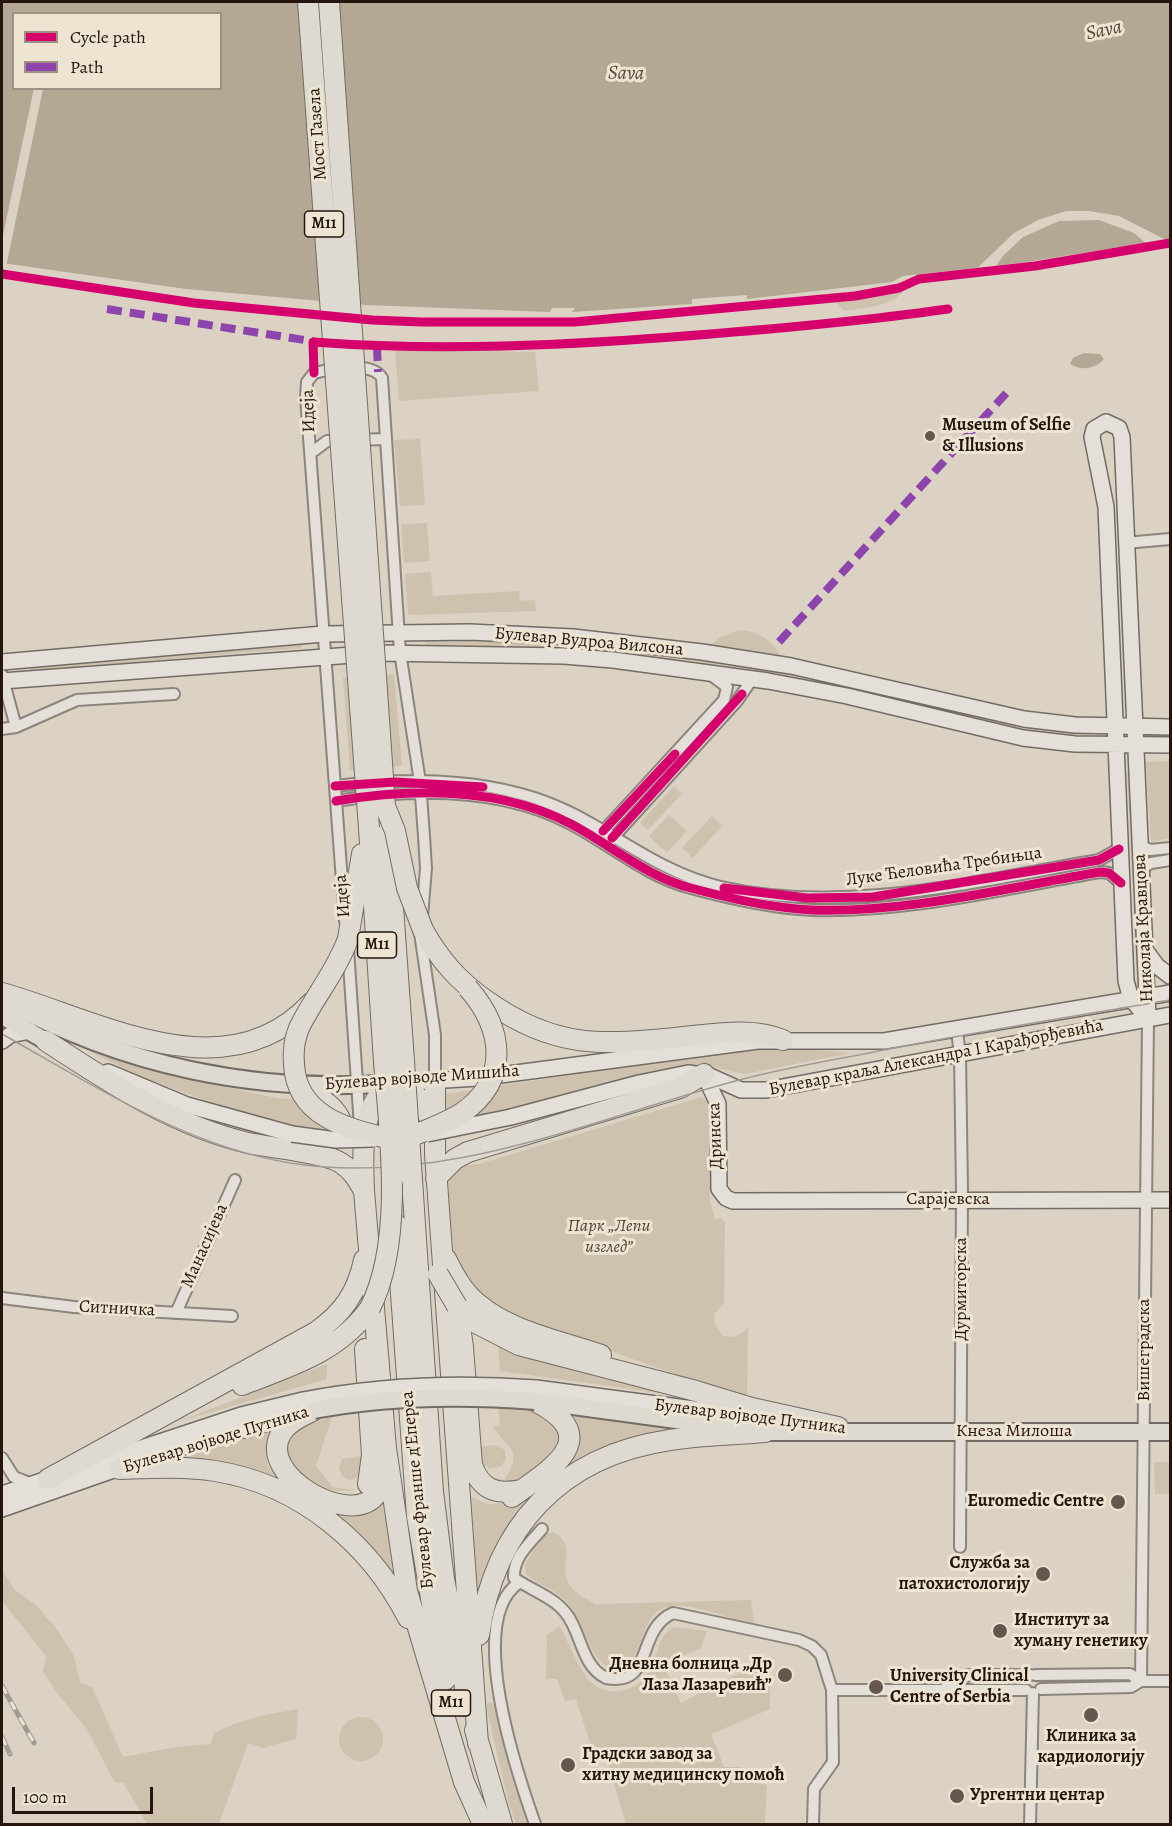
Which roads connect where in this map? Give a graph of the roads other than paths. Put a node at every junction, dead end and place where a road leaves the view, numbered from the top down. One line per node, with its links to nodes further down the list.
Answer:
1 (308, 2): 29 (highway, Мост Газела / M11, bridge)
2 (328, 2): 28 (highway, Мост Газела / M11, bridge)
3 (385, 439): 4 (street); 4 (street, Идеја); 7 (street, Идеја)
4 (311, 453): 8 (street, Идеја)
5 (1170, 539): 6 (street)
6 (1125, 543): 16 (main road, Николаја Кравцова); 17 (main road, Николаја Кравцова)
7 (399, 632): 8 (main road, Булевар Вудроа Вилсона); 9 (street, Идеја); 16 (main road, Булевар Вудроа Вилсона)
8 (323, 634): 10 (street, Идеја); 11 (main road, Булевар Вудроа Вилсона)
9 (400, 652): 10 (main road, Булевар Вудроа Вилсона); 12 (main road, Булевар Вудроа Вилсона); 24 (street, Идеја)
10 (325, 656): 14 (main road, Булевар Вудроа Вилсона); 25 (street, Идеја)
11 (2, 662)
12 (706, 672): 13 (main road, Булевар Вудроа Вилсона); 30 (street)
13 (753, 678): 21 (main road, Булевар Вудроа Вилсона); 30 (street)
14 (2, 679): 18 (street)
15 (174, 694): 18 (street)
16 (1113, 726): 17 (main road, Булевар Вудроа Вилсона); 21 (main road, Николаја Кравцова)
17 (1135, 726): 19 (main road, Булевар Вудроа Вилсона); 22 (main road, Николаја Кравцова)
18 (16, 727): 20 (street)
19 (1170, 727)
20 (2, 729)
21 (1114, 745): 22 (main road, Булевар Вудроа Вилсона); 33 (main road, Николаја Кравцова)
22 (1135, 745): 23 (main road, Булевар Вудроа Вилсона); 31 (main road, Николаја Кравцова)
23 (1170, 745)
24 (420, 782): 25 (street, Луке Ћеловића Требињца); 26 (street, Идеја); 30 (street, Луке Ћеловића Требињца)
25 (335, 786): 27 (street, Идеја)
26 (421, 794): 27 (street, Луке Ћеловића Требињца); 30 (street, Луке Ћеловића Требињца); 55 (street, Идеја)
27 (336, 801): 58 (street, Идеја)
28 (385, 806): 39 (highway, bridge); 65 (highway, M11, bridge)
29 (369, 828): 42 (highway, bridge); 65 (highway, M11, bridge)
30 (604, 838): 33 (street, Луке Ћеловића Требињца); 36 (street, Луке Ћеловића Требињца)
31 (1140, 845): 32 (street); 35 (main road, Николаја Кравцова)
32 (1170, 848)
33 (1119, 849): 36 (main road, Николаја Кравцова)
34 (1170, 860): 35 (street)
35 (1141, 869): 37 (main road, Николаја Кравцова)
36 (1121, 883): 45 (main road, Николаја Кравцова)
37 (1145, 943): 38 (main road); 43 (main road, Николаја Кравцова)
38 (1170, 976)
39 (468, 988): 51 (highway); 59 (highway, bridge)
40 (2, 993): 42 (highway)
41 (1170, 993): 43 (main road, Булевар краља Александра I Карађорђевића)
42 (317, 996): 60 (highway, bridge)
43 (1147, 997): 45 (main road, Булевар краља Александра I Карађорђевића); 48 (main road, Николаја Кравцова)
44 (2, 998): 57 (main road, Булевар војводе Мишића)
45 (1131, 999): 48 (main road, Николаја Кравцова); 49 (main road, Булевар краља Александра I Карађорђевића)
46 (1170, 1015): 48 (main road, Булевар краља Александра I Карађорђевића)
47 (2, 1016): 50 (main road)
48 (1148, 1019): 53 (main road, Булевар краља Александра I Карађорђевића); 69 (street, Вишеградска)
49 (957, 1031): 51 (main road, Булевар краља Александра I Карађорђевића); 53 (street, Дурмиторска)
50 (38, 1036): 52 (main road); 60 (main road, bridge); 62 (highway)
51 (783, 1040): 55 (main road, Булевар војводе Мишића)
52 (2, 1041)
53 (960, 1055): 54 (main road, Булевар краља Александра I Карађорђевића); 68 (street, Дурмиторска)
54 (704, 1074): 59 (main road, bridge); 63 (highway); 67 (main road, Дринска)
55 (435, 1081): 56 (main road, Булевар војводе Мишића); 59 (highway)
56 (393, 1083): 58 (main road, Булевар војводе Мишића); 59 (highway); 61 (highway)
57 (301, 1085): 58 (main road, Булевар војводе Мишића); 62 (highway)
58 (357, 1086): 61 (street, Идеја)
59 (425, 1136): 60 (main road, bridge); 63 (highway)
60 (387, 1138)
61 (363, 1155): 66 (highway)
62 (323, 1156): 66 (highway)
63 (436, 1178): 72 (highway)
64 (235, 1179): 76 (street, Манасијева)
65 (403, 1179): 74 (highway, bridge); 75 (highway, bridge); 87 (highway, Булевар Франше д'Епереа / M11, bridge)
66 (364, 1191): 71 (highway)
67 (726, 1198): 68 (main road, Сарајевска)
68 (962, 1200): 69 (main road, Сарајевска); 84 (street, Дурмиторска)
69 (1146, 1200): 70 (main road, Сарајевска); 85 (street, Вишеградска)
70 (1170, 1200)
71 (368, 1243): 81 (highway); 88 (highway)
72 (441, 1249): 78 (highway); 90 (highway)
73 (2, 1298): 76 (street, Ситничка)
74 (457, 1306): 78 (highway); 94 (highway, bridge)
75 (370, 1308): 81 (highway); 88 (highway, bridge)
76 (176, 1313): 77 (street, Ситничка)
77 (232, 1316)
78 (696, 1390): 82 (highway)
79 (535, 1394): 80 (main road, Булевар војводе Путника, bridge); 82 (main road, Булевар војводе Путника); 83 (main road, Булевар војводе Путника); 94 (highway)
80 (309, 1405): 88 (highway); 91 (main road, Булевар војводе Путника); 93 (main road, Булевар војводе Путника)
81 (167, 1414): 93 (highway)
82 (847, 1429): 83 (main road, Булевар војводе Путника); 84 (main road, Кнеза Милоша)
83 (765, 1432): 101 (highway)
84 (961, 1432): 85 (main road, Кнеза Милоша); 98 (street, Дурмиторска)
85 (1144, 1432): 86 (main road, Кнеза Милоша); 103 (street, Вишеградска)
86 (1170, 1432)
87 (421, 1451): 108 (highway, Булевар Франше д'Епереа / M11); 109 (highway, Булевар Франше д'Епереа / M11)
88 (379, 1452): 100 (highway)
89 (2, 1458): 92 (street)
90 (457, 1464): 94 (highway); 101 (highway)
91 (119, 1469): 96 (main road, Булевар војводе Путника); 100 (highway)
92 (8, 1471): 93 (street); 95 (street)
93 (40, 1481): 95 (main road, Булевар војводе Путника)
94 (521, 1490)
95 (2, 1492)
96 (2, 1509)
97 (542, 1529): 99 (street)
98 (960, 1547)
99 (520, 1582): 105 (street); 111 (street)
100 (425, 1653): 109 (highway)
101 (474, 1674): 108 (highway)
102 (1033, 1675): 103 (street); 106 (street); 107 (street); 107 (street)
103 (1141, 1681): 104 (street); 107 (street)
104 (1170, 1681)
105 (831, 1690): 106 (street); 112 (street)
106 (942, 1690): 107 (street)
107 (1033, 1691): 113 (street)
108 (478, 1743): 110 (highway, Булевар Франше д'Епереа / M11)
109 (484, 1824)
110 (502, 1824)
111 (535, 1824)
112 (813, 1824)
113 (1030, 1824)

